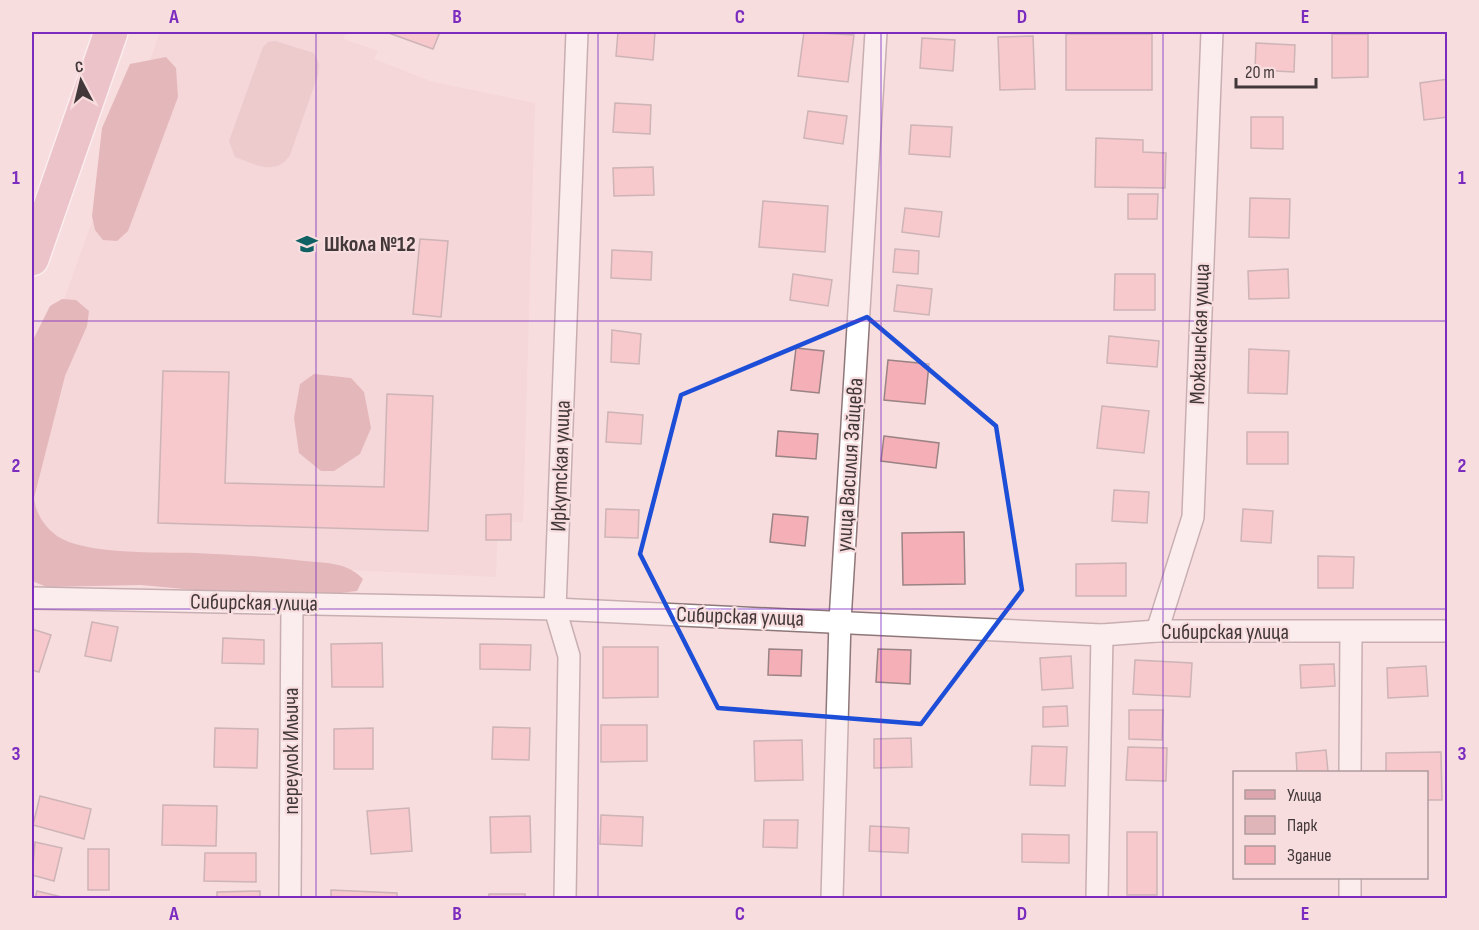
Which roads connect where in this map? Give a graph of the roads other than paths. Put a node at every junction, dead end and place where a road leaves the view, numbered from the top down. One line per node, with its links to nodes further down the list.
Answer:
1 (111, 32): 5 (main road)
2 (577, 32): 8 (street, Иркутская улица)
3 (876, 32): 9 (street, улица Василия Зайцева)
4 (1212, 32): 10 (street, Можгинская улица)
5 (32, 259)
6 (32, 598): 7 (street, Сибирская улица)
7 (292, 604): 8 (street, Сибирская улица); 16 (street, переулок Ильича)
8 (555, 609): 9 (street, Сибирская улица); 17 (street, Иркутская улица)
9 (840, 621): 13 (street, Сибирская улица); 18 (street, улица Василия Зайцева)
10 (1157, 631): 12 (street, Сибирская улица); 13 (street, Сибирская улица)
11 (1448, 631): 12 (street, Сибирская улица)
12 (1351, 633): 14 (street)
13 (1102, 635): 19 (street)
14 (1350, 771)
15 (1350, 879): 20 (street)
16 (290, 898)
17 (564, 898)
18 (832, 898)
19 (1097, 898)
20 (1350, 898)

